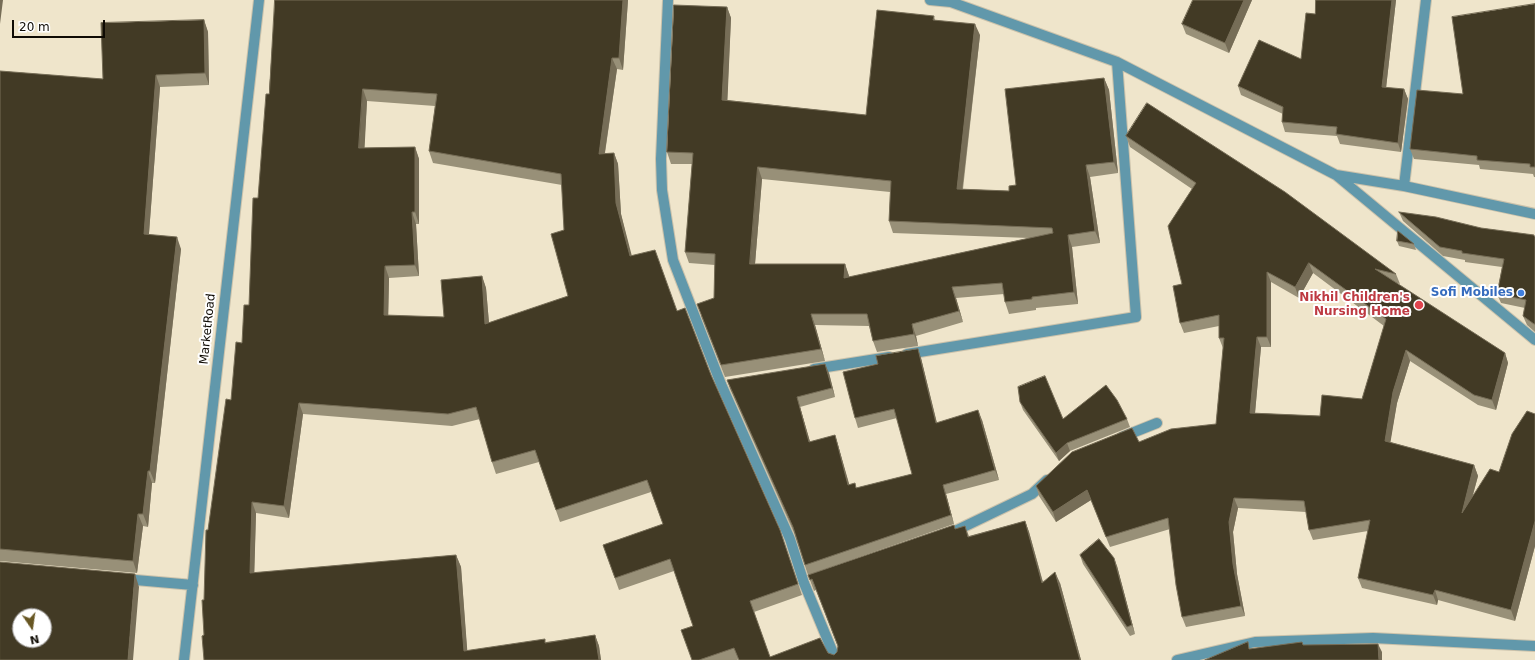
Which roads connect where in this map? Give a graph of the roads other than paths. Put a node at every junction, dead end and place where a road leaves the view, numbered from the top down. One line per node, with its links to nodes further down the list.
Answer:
1 (259, 0): 16 (street, MarketRoad)
2 (668, 0): 19 (street)
3 (930, 0): 5 (street)
4 (1426, 0): 7 (street)
5 (1117, 62): 6 (street); 10 (street)
6 (1336, 175): 7 (street); 9 (street)
7 (1404, 186): 8 (street)
8 (1535, 214)
9 (1535, 340)
10 (807, 370)
11 (1157, 423): 12 (street)
12 (1114, 440)
13 (1054, 473): 14 (street)
14 (942, 535)
15 (116, 578): 16 (street)
16 (193, 585): 18 (street, MarketRoad)
17 (1535, 646): 20 (street)
18 (184, 660)
19 (836, 660)
20 (1177, 660)

